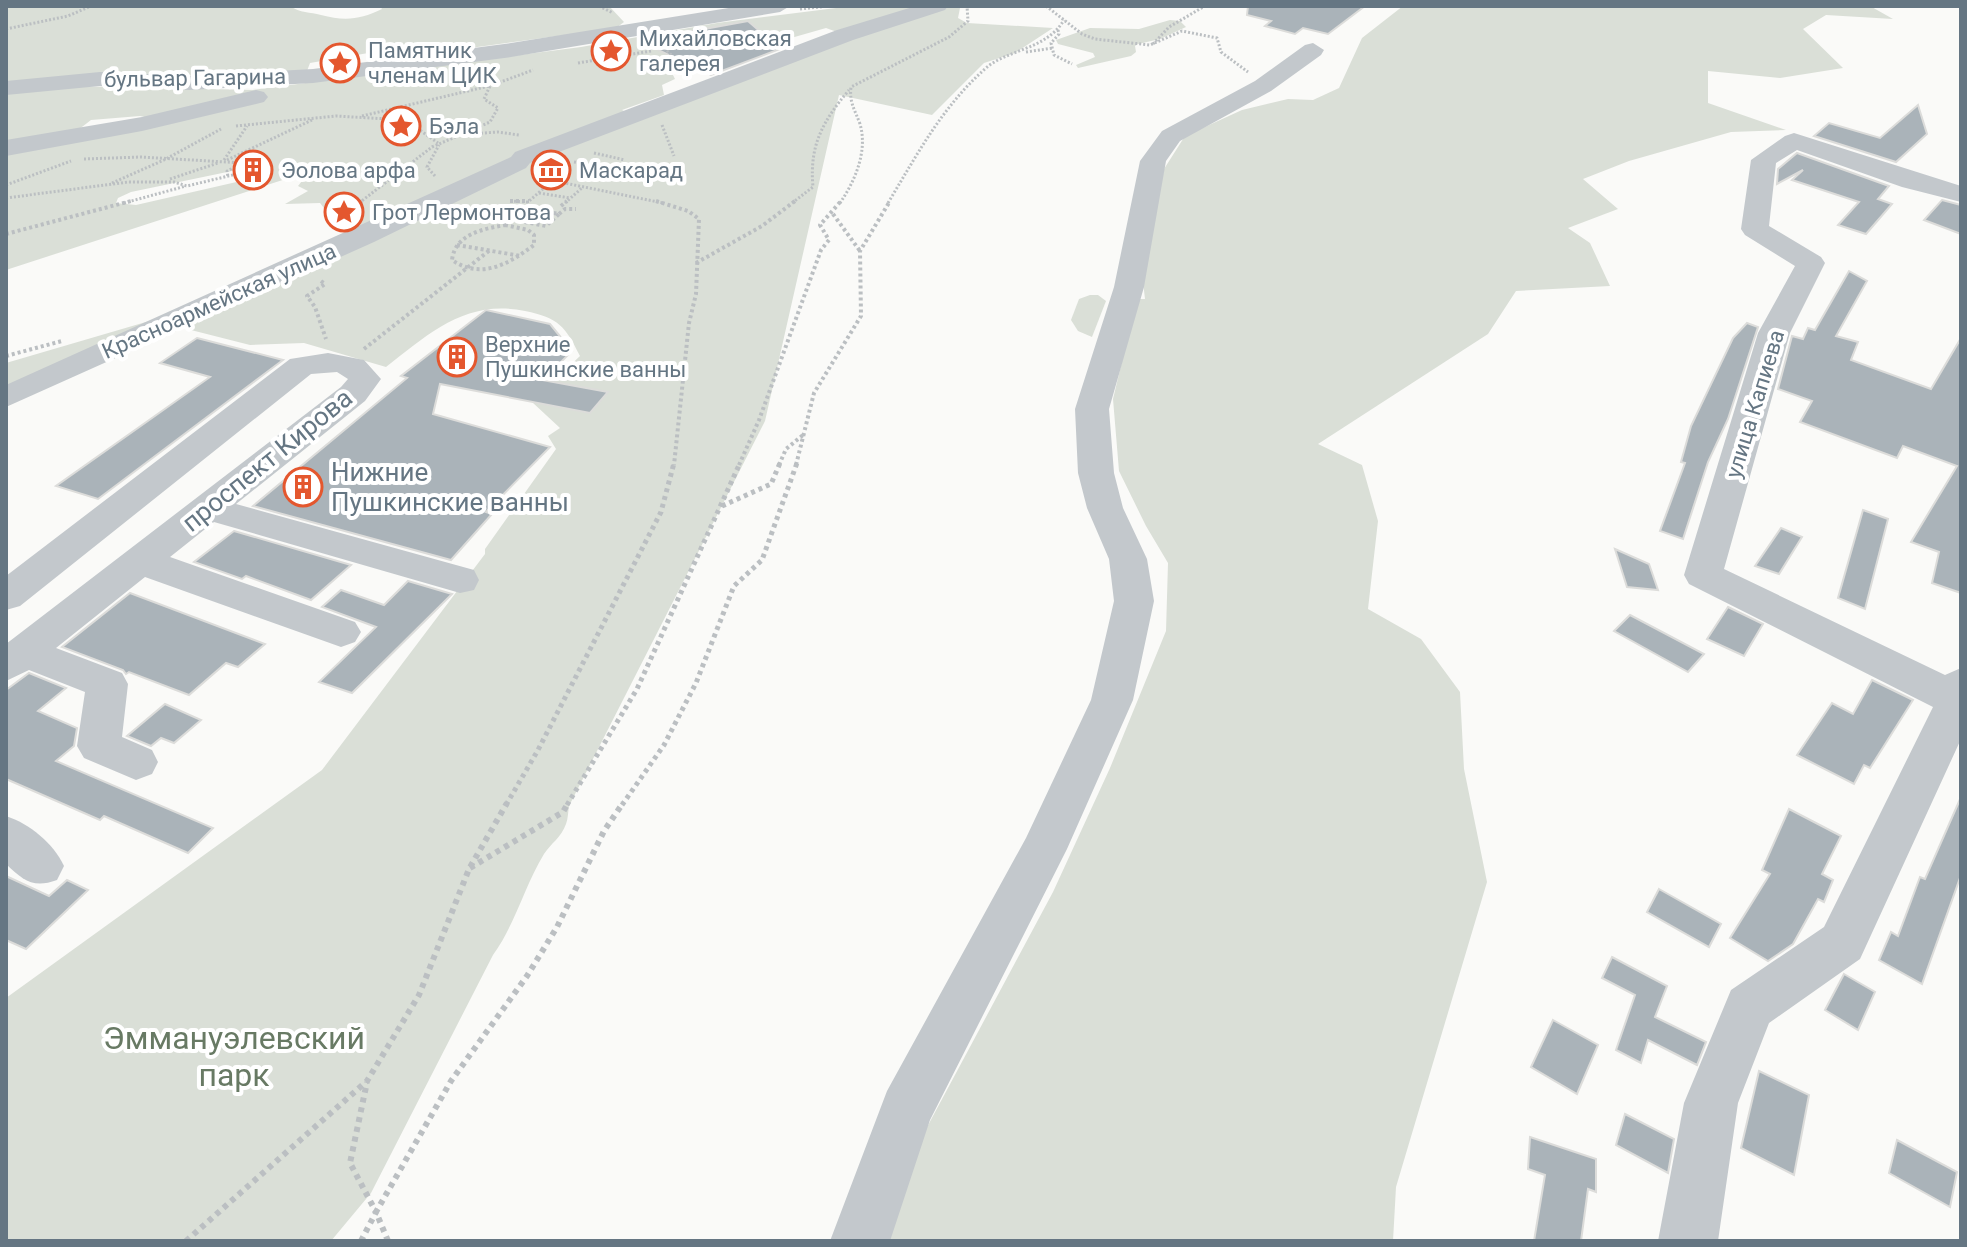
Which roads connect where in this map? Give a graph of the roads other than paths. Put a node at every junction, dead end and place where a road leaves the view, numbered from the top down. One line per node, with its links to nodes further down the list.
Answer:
1 (710, 6): 5 (street)
2 (789, 6): 4 (street, бульвар Гагарина)
3 (938, 6): 11 (street, Красноармейская улица)
4 (772, 8): 5 (street, бульвар Гагарина)
5 (637, 31): 7 (street, бульвар Гагарина)
6 (1313, 50): 22 (street)
7 (313, 76): 8 (street, бульвар Гагарина); 9 (street)
8 (6, 88)
9 (6, 148)
10 (1961, 194): 18 (street, улица Капиева)
11 (6, 397)
12 (208, 508): 13 (street, проспект Кирова); 14 (street); 15 (street, проспект Кирова)
13 (140, 561): 16 (street); 17 (street, проспект Кирова)
14 (460, 580)
15 (6, 596)
16 (341, 632)
17 (15, 659): 19 (street)
18 (1960, 695): 23 (street)
19 (136, 762)
20 (6, 835): 21 (street)
21 (40, 866)
22 (860, 1241)
23 (1688, 1241)

